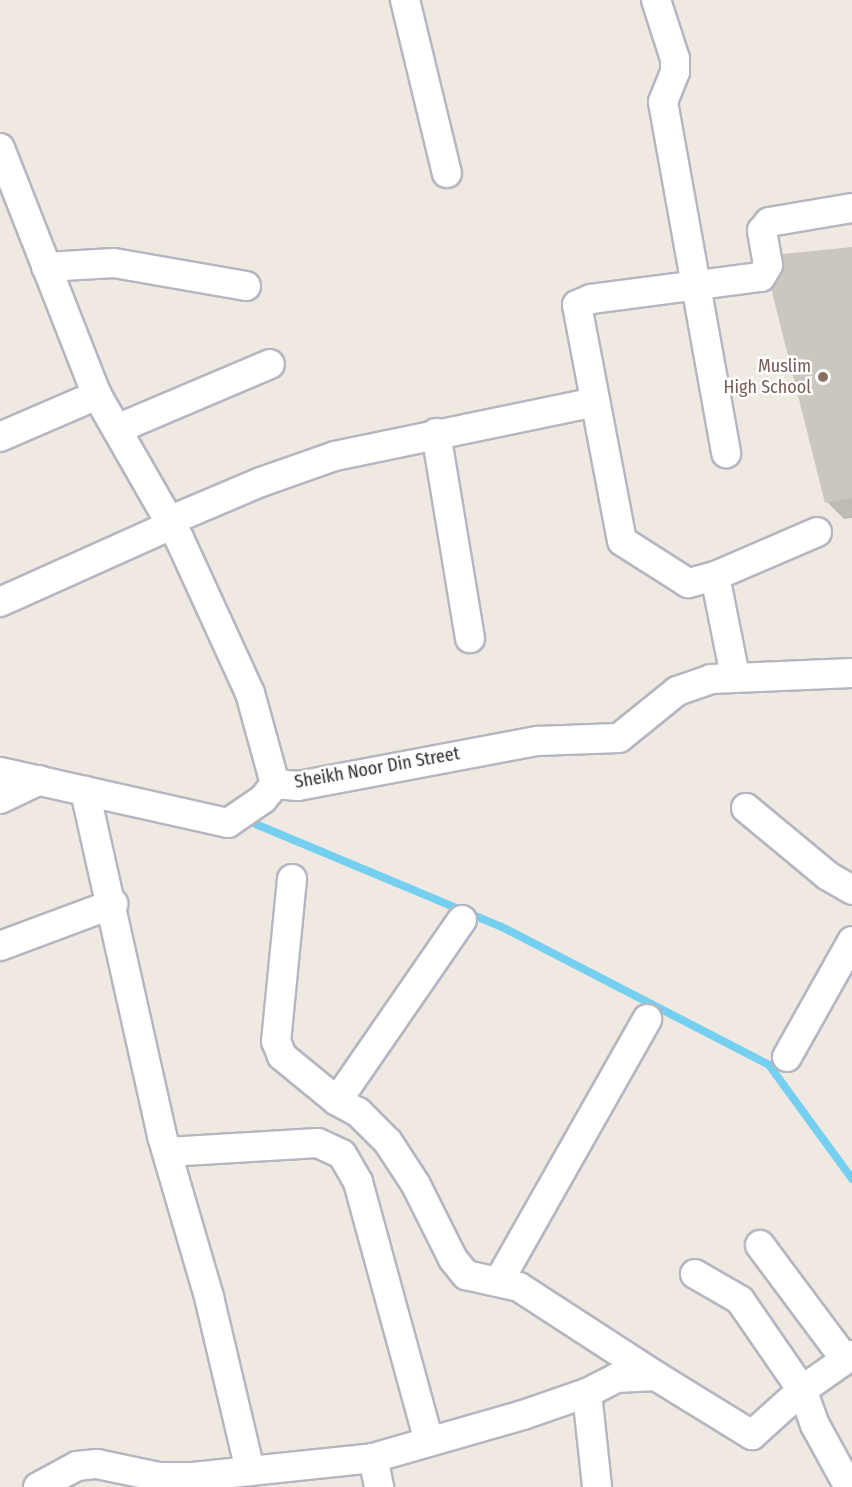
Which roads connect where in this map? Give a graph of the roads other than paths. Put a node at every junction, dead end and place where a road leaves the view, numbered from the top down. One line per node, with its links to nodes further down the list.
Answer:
1 (405, 0): 4 (street)
2 (656, 0): 7 (street)
3 (0, 148): 6 (street, Sheikh Noor Din Street)
4 (447, 173)
5 (852, 208): 7 (street)
6 (46, 267): 8 (street); 10 (street, Sheikh Noor Din Street)
7 (694, 284): 11 (street); 15 (street)
8 (246, 286)
9 (270, 364): 12 (street)
10 (97, 395): 12 (street, Sheikh Noor Din Street); 14 (street)
11 (595, 402): 13 (street); 18 (street)
12 (117, 429): 16 (street, Sheikh Noor Din Street)
13 (436, 433): 16 (street); 20 (street)
14 (0, 438)
15 (726, 453)
16 (170, 523): 19 (street); 26 (street, Sheikh Noor Din Street)
17 (817, 532): 18 (street)
18 (715, 576): 22 (street)
19 (0, 602)
20 (470, 638)
21 (852, 673): 22 (street, Sheikh Noor Din Street)
22 (735, 676): 26 (street, Sheikh Noor Din Street)
23 (0, 772): 24 (street)
24 (40, 780): 25 (street); 27 (street)
25 (85, 791): 26 (street); 31 (street)
26 (269, 792)
27 (0, 800)
28 (746, 808): 30 (street)
29 (292, 879): 37 (street)
30 (852, 890)
31 (113, 904): 34 (street); 38 (street)
32 (462, 921): 37 (street)
33 (852, 941): 36 (street)
34 (0, 946)
35 (647, 1019): 41 (street)
36 (787, 1057)
37 (337, 1101): 41 (street)
38 (167, 1152): 46 (street); 48 (street)
39 (760, 1245): 42 (street)
40 (695, 1274): 44 (street)
41 (499, 1281): 43 (street)
42 (848, 1357): 44 (street)
43 (656, 1376): 44 (street); 45 (street)
44 (802, 1390): 52 (street)
45 (587, 1393): 46 (street); 51 (street)
46 (429, 1441): 47 (street)
47 (373, 1458): 48 (street); 50 (street)
48 (250, 1471): 49 (street)
49 (38, 1487)
50 (379, 1487)
51 (597, 1487)
52 (849, 1487)

